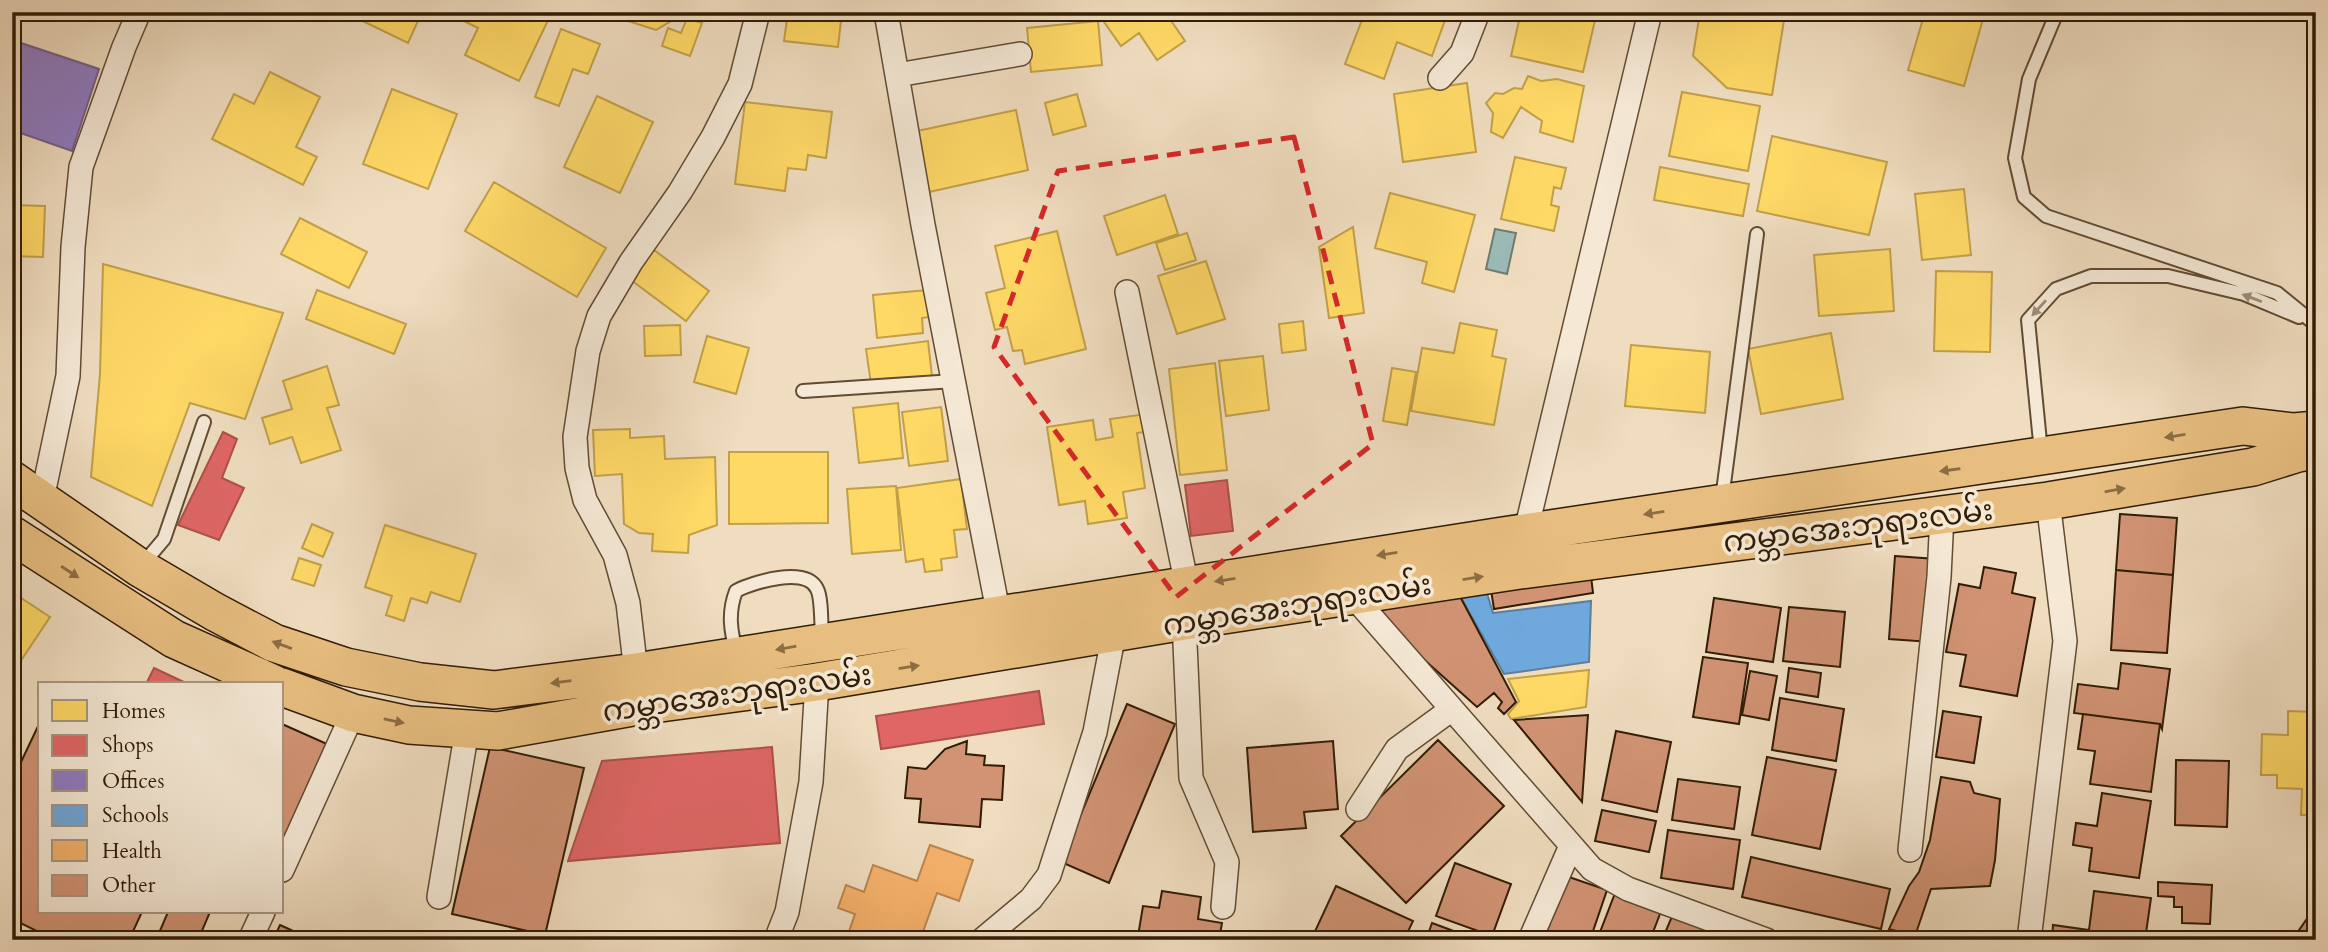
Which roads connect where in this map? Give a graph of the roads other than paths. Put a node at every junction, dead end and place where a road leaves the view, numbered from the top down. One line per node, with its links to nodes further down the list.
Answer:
1 (139, 12): 18 (street)
2 (758, 12): 33 (street)
3 (886, 12): 8 (street)
4 (1478, 12): 9 (street)
5 (1650, 12): 22 (street)
6 (2057, 12): 12 (lane)
7 (1020, 54): 8 (street)
8 (897, 75): 13 (street)
9 (1440, 78)
10 (1757, 234): 20 (lane)
11 (1127, 292): 28 (street)
12 (2316, 324): 17 (lane, one-way to 17)
13 (954, 381): 14 (lane); 29 (street)
14 (803, 391)
15 (204, 422): 25 (lane)
16 (2306, 441): 17 (main road, ကမ္ဘာအေးဘုရားလမ်း, one-way to 17); 19 (main road, ကမ္ဘာအေးဘုရားလမ်း, one-way to 16)
17 (2042, 457): 20 (main road, ကမ္ဘာအေးဘုရားလမ်း, one-way to 20)
18 (27, 489): 25 (main road)
19 (2048, 501): 21 (main road, ကမ္ဘာအေးဘုရားလမ်း); 52 (street)
20 (1721, 503): 22 (main road, ကမ္ဘာအေးဘုရားလမ်း, one-way to 22)
21 (1942, 515): 26 (main road, ကမ္ဘာအေးဘုရားလမ်း); 42 (street)
22 (1524, 534): 24 (main road, ကမ္ဘာအေးဘုရားလမ်း, one-way to 24); 26 (street)
23 (12, 535): 34 (main road, one-way to 34)
24 (1336, 562): 27 (main road); 28 (main road, ကမ္ဘာအေးဘုရားလမ်း, one-way to 28)
25 (140, 568): 33 (main road, ကမ္ဘာအေးဘုရားလမ်း, one-way to 25)
26 (1520, 570): 27 (main road, ကမ္ဘာအေးဘုရားလမ်း, one-way to 26)
27 (1353, 596): 28 (main road, ကမ္ဘာအေးဘုရားလမ်း); 37 (street)
28 (1186, 604): 29 (main road, ကမ္ဘာအေးဘုရားလမ်း); 30 (main road, ကမ္ဘာအေးဘုရားလမ်း); 45 (street)
29 (999, 616): 31 (main road, ကမ္ဘာအေးဘုရားလမ်း)
30 (1114, 633): 35 (main road, ကမ္ဘာအေးဘုရားလမ်း, one-way to 30); 49 (street)
31 (823, 642): 32 (main road, ကမ္ဘာအေးဘုရားလမ်း, one-way to 32); 32 (lane)
32 (738, 656): 33 (main road, ကမ္ဘာအေးဘုရားလမ်း)
33 (636, 672)
34 (270, 682)
35 (817, 682): 39 (main road, ကမ္ဘာအေးဘုရားလမ်း); 48 (street)
36 (284, 688): 38 (main road, ကမ္ဘာအေးဘုရားလမ်း)
37 (1452, 709): 40 (street); 41 (street)
38 (353, 713): 39 (main road, ကမ္ဘာအေးဘုရားလမ်း, one-way to 39); 43 (street)
39 (467, 730): 44 (street)
40 (1358, 809)
41 (1570, 848): 50 (street); 51 (street)
42 (1910, 850)
43 (284, 866)
44 (439, 897)
45 (1223, 907)
46 (262, 914): 47 (street)
47 (250, 940)
48 (776, 940)
49 (982, 940)
50 (1530, 940)
51 (1766, 940)
52 (2029, 940)

